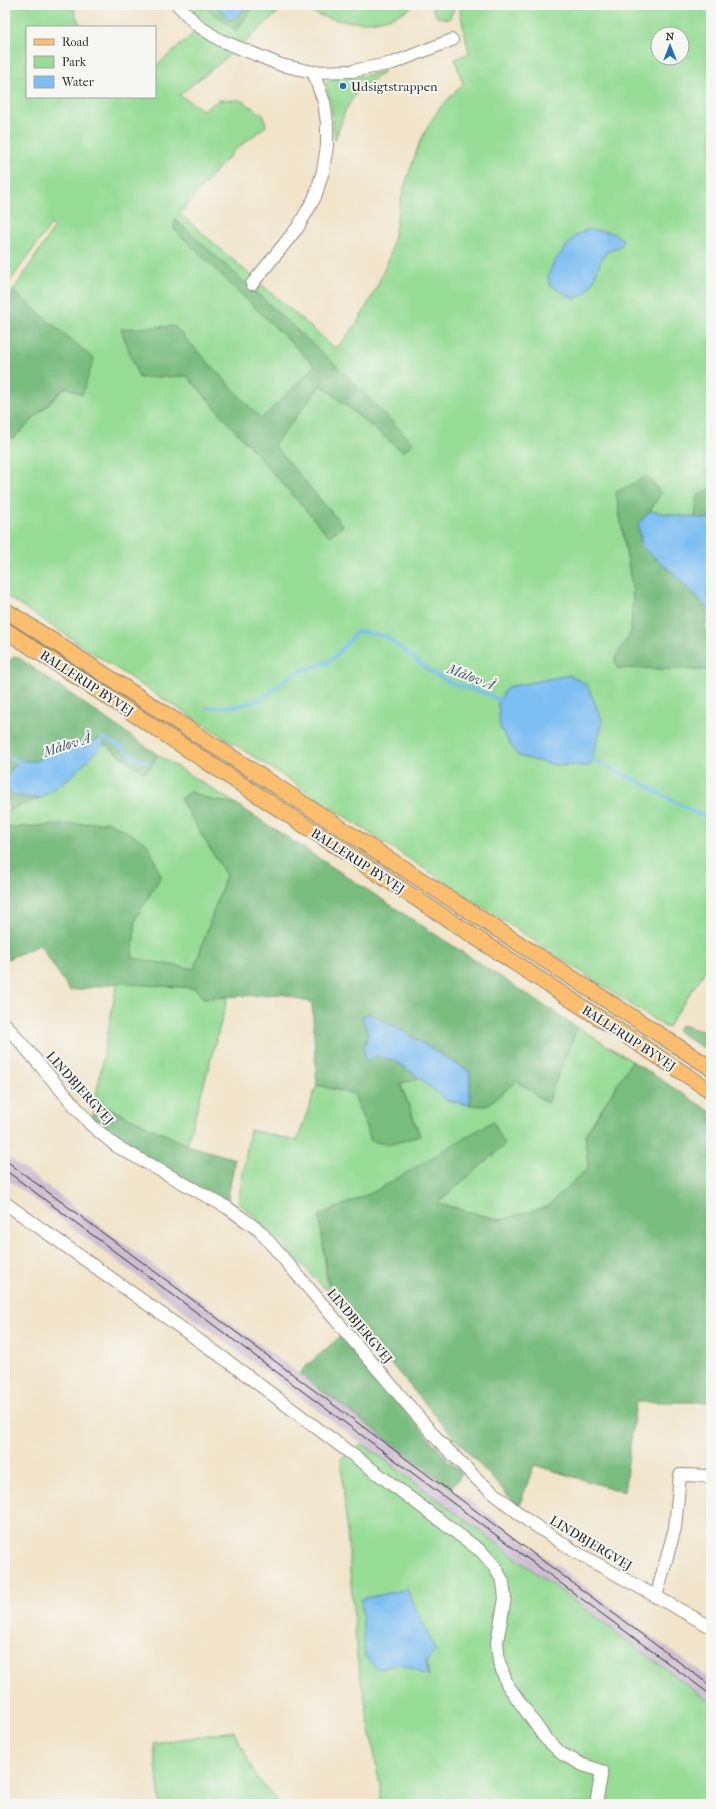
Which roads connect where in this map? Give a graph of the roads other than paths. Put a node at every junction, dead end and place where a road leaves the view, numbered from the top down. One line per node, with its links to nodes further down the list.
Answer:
1 (178, 5): 3 (street)
2 (452, 40): 3 (street)
3 (313, 72): 4 (street)
4 (252, 284)
5 (5, 610): 8 (main road, BALLERUP BYVEJ)
6 (5, 630): 9 (main road, BALLERUP BYVEJ)
7 (5, 1024): 12 (street, LINDBJERGVEJ)
8 (711, 1068)
9 (711, 1091)
10 (5, 1204): 14 (street)
11 (711, 1476): 12 (street)
12 (656, 1597): 13 (street, LINDBJERGVEJ)
13 (711, 1627)
14 (596, 1804)

